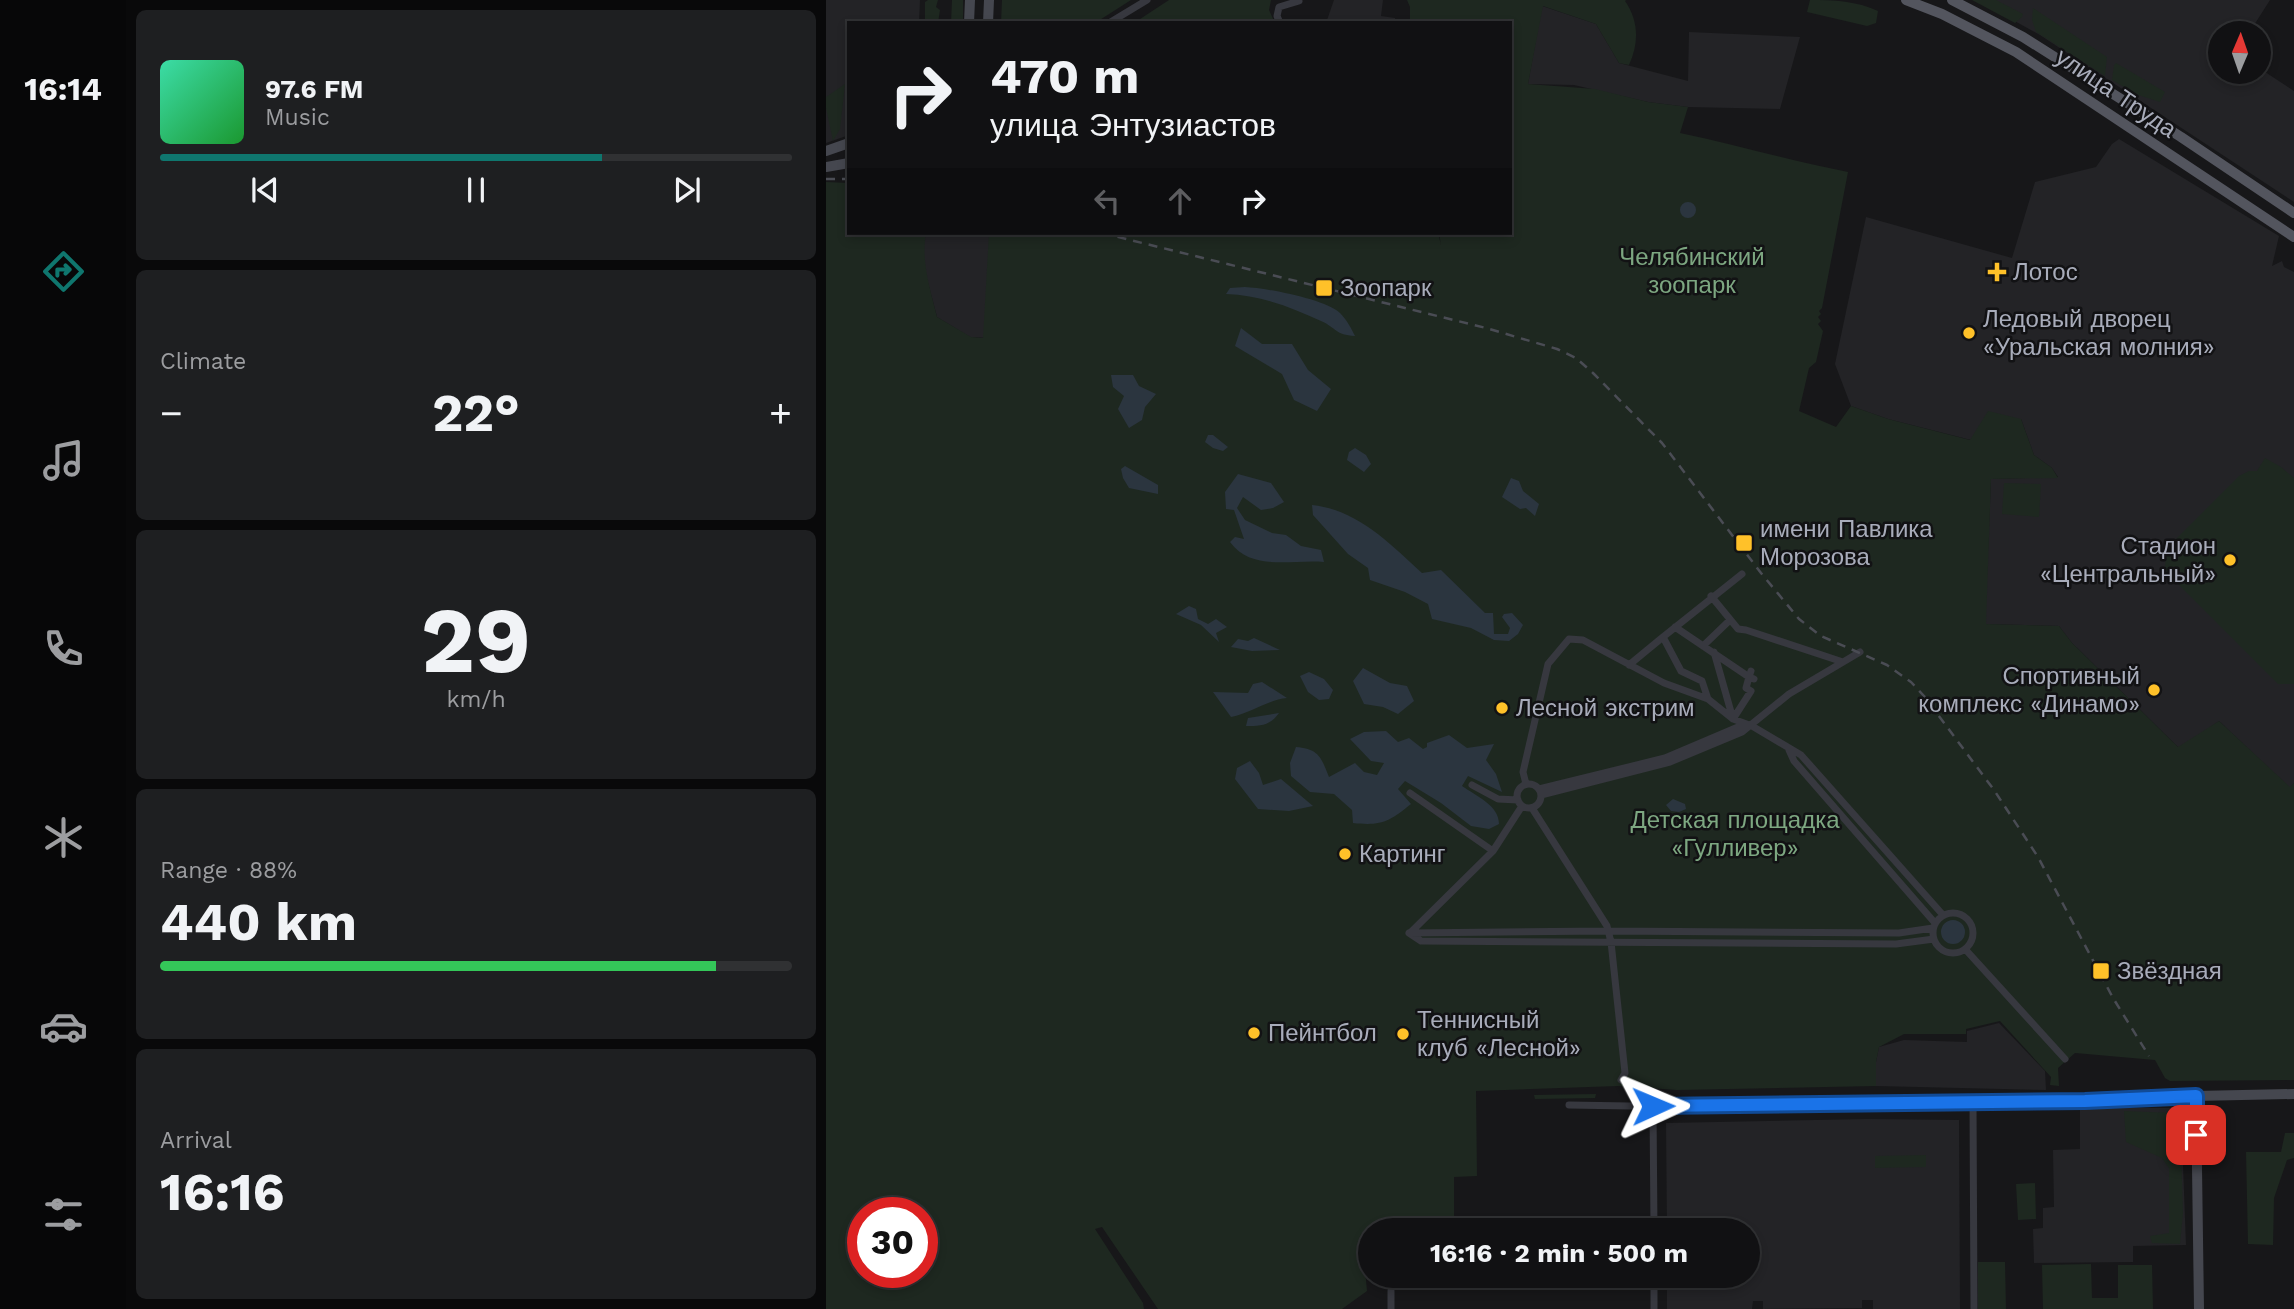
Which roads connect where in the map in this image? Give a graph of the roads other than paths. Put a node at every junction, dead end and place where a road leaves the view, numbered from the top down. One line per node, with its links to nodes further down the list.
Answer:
1 (970, 0): 8 (street)
2 (989, 0): 9 (street)
3 (1147, 0): 10 (street)
4 (1906, 0): 7 (main road, улица Труда)
5 (1952, 0): 14 (main road, улица Труда)
6 (1299, 1): 11 (street)
7 (1922, 3): 17 (main road, улица Труда)
8 (969, 21)
9 (988, 21)
10 (1112, 21)
11 (1279, 21)
12 (847, 144): 13 (street)
13 (826, 150)
14 (2206, 154): 17 (main road); 18 (main road, улица Труда)
15 (847, 163): 16 (street)
16 (826, 167)
17 (2195, 170): 19 (main road, улица Труда)
18 (2294, 213)
19 (2294, 237)
20 (1742, 574): 21 (street)
21 (1711, 596): 22 (street); 23 (street)
22 (1730, 620): 25 (street); 28 (street)
23 (1675, 627): 24 (street); 25 (street)
24 (1662, 637): 29 (street); 30 (street)
25 (1703, 646): 26 (street)
26 (1714, 652): 31 (street); 31 (street)
27 (1860, 652): 28 (street)
28 (1843, 662): 32 (street)
29 (1629, 664): 30 (street); 34 (street)
30 (1708, 699): 31 (street)
31 (1733, 719): 32 (street)
32 (1752, 726): 33 (street); 36 (street)
33 (1789, 749): 41 (street); 42 (street)
34 (1527, 784): 36 (street); 38 (street)
35 (1472, 785): 38 (street)
36 (1540, 792): 39 (street)
37 (1410, 793): 40 (street)
38 (1520, 803): 39 (street); 40 (street)
39 (1532, 808): 43 (street)
40 (1493, 850): 44 (street)
41 (1943, 915): 42 (street); 47 (street)
42 (1934, 925): 43 (street); 45 (street)
43 (1608, 931): 44 (street); 46 (street)
44 (1409, 933): 46 (street)
45 (1934, 940): 46 (street); 47 (street)
46 (1611, 942): 49 (street)
47 (1965, 949): 48 (street)
48 (2065, 1059)
49 (1621, 1080)
50 (2294, 1094): 51 (street)
51 (2196, 1096): 52 (street); 61 (street)
52 (1973, 1102): 54 (street); 60 (street)
53 (1569, 1105): 54 (street)
54 (1653, 1106): 55 (street)
55 (1654, 1218)
56 (1654, 1288): 59 (street)
57 (1391, 1290): 58 (street)
58 (1391, 1309)
59 (1654, 1309)
60 (1974, 1309)
61 (2199, 1309)

